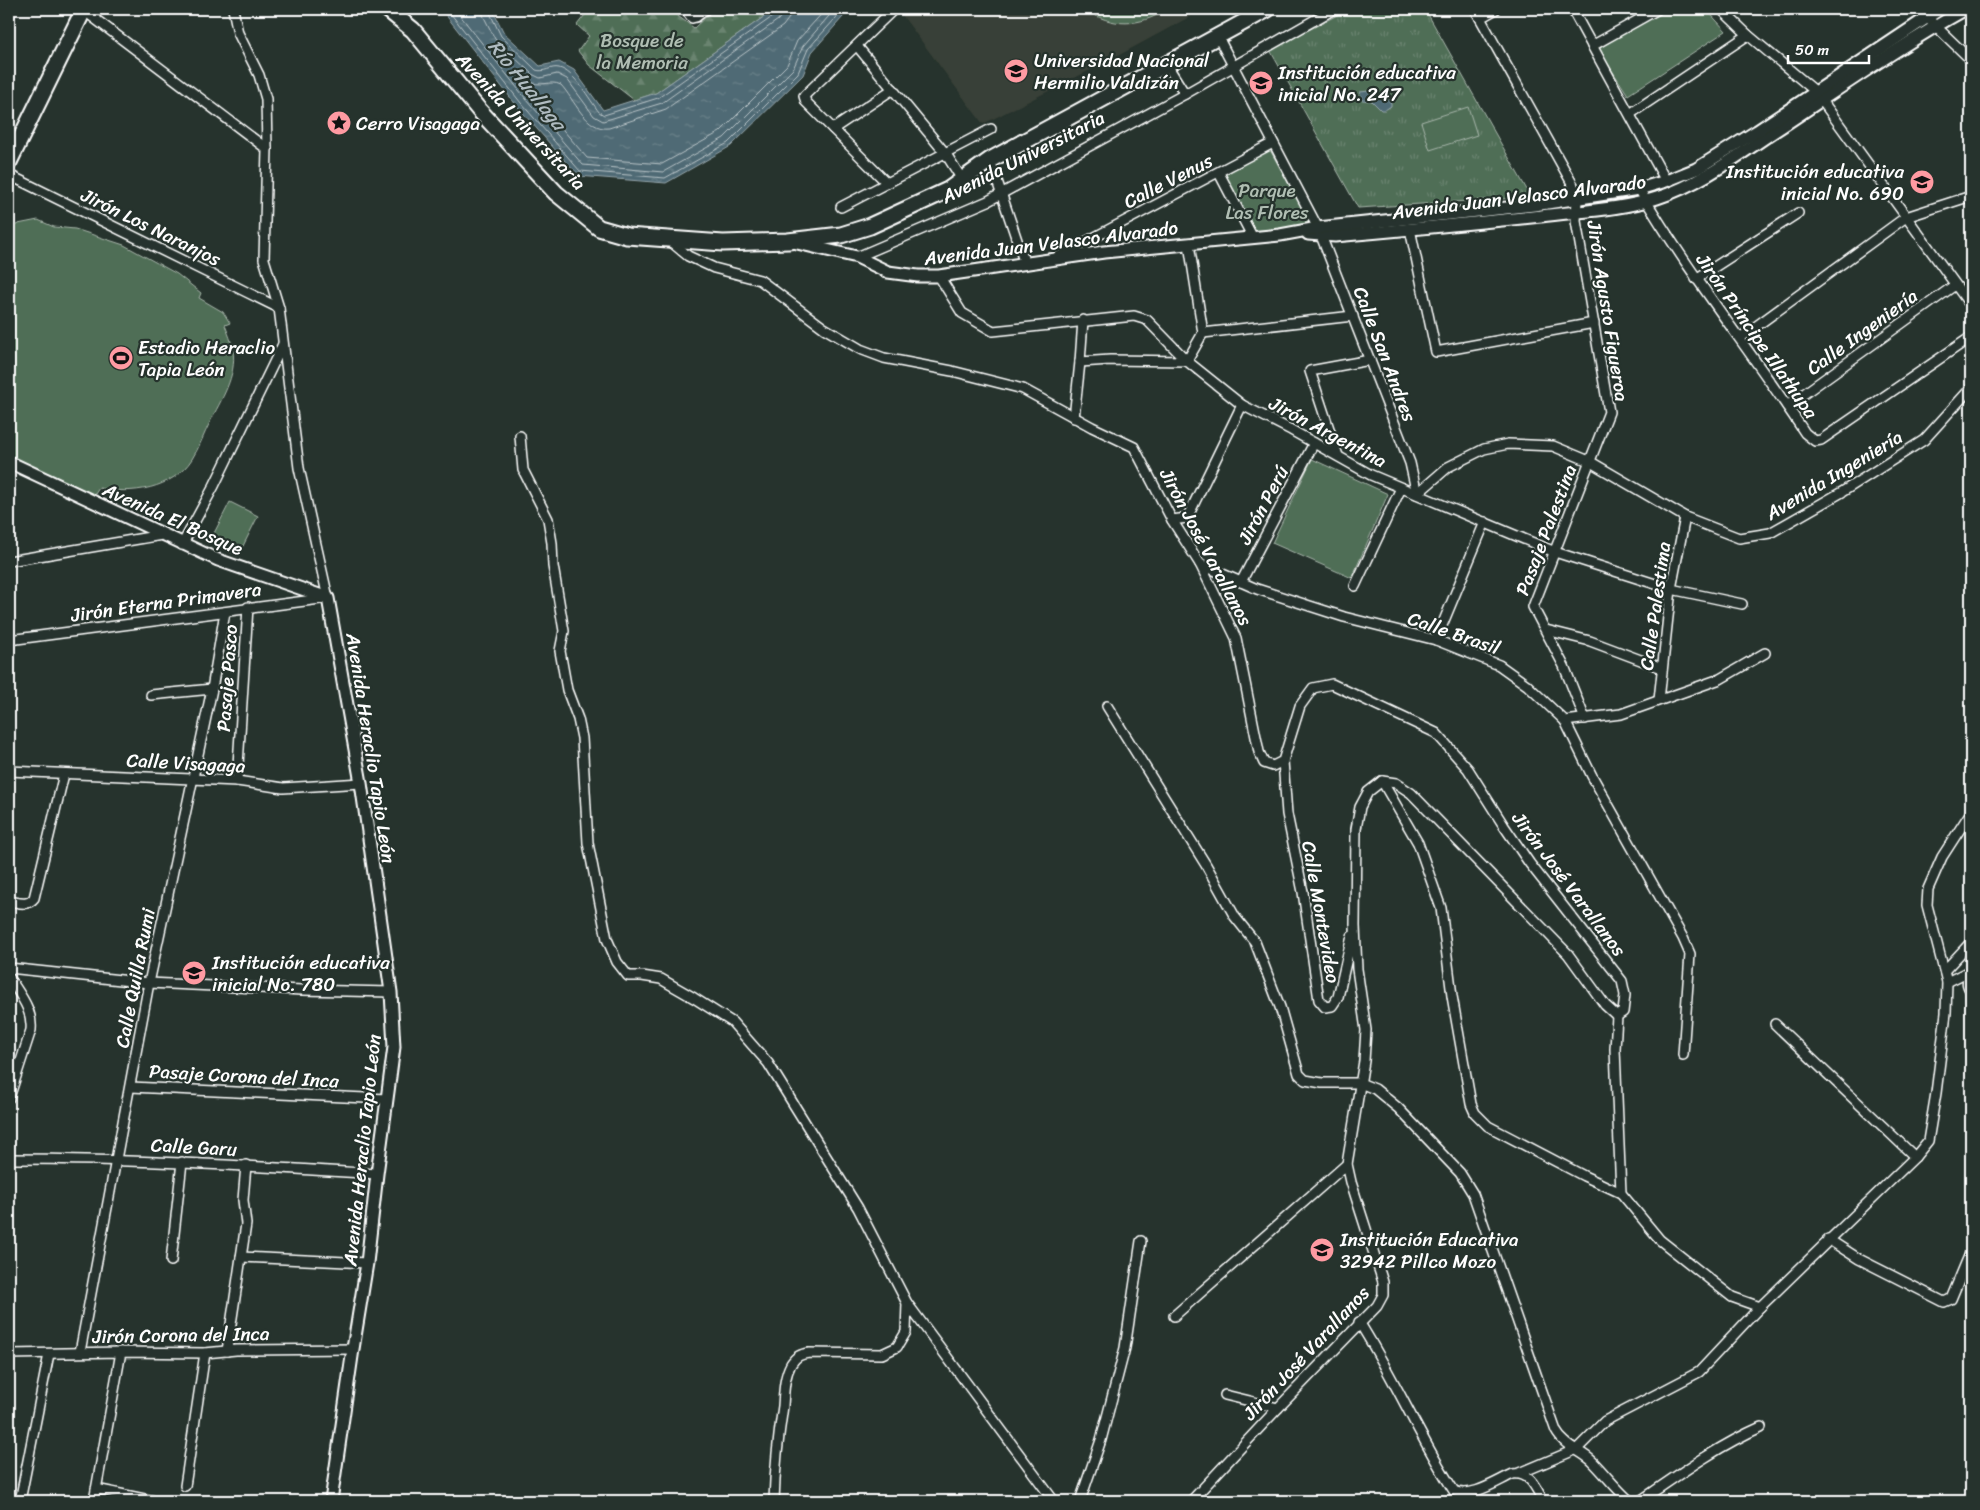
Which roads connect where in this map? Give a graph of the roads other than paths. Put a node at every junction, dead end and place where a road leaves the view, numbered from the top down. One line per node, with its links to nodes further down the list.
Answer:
1 (83, 9): 33 (street); 36 (highway)
2 (233, 9): 33 (street, Avenida Heraclio Tapio León)
3 (386, 9): 54 (highway, Avenida Universitaria)
4 (685, 9): 5 (street)
5 (706, 9)
6 (894, 9): 21 (street)
7 (1268, 9): 20 (highway, Avenida Universitaria)
8 (1334, 9): 25 (street, Avenida Universitaria)
9 (1475, 9): 17 (street, Jirón Agusto Figueroa)
10 (1496, 9): 17 (street)
11 (1572, 9): 22 (street)
12 (1658, 9): 22 (street)
13 (1721, 9): 19 (street)
14 (1940, 9): 16 (street, Avenida Juan Velasco Alvarado)
15 (1966, 9): 18 (street, Avenida Juan Velasco Alvarado)
16 (1922, 13): 18 (street); 28 (street, Avenida Juan Velasco Alvarado)
17 (1480, 18): 45 (street, Jirón Agusto Figueroa)
18 (1936, 26): 23 (street); 28 (street, Avenida Juan Velasco Alvarado)
19 (1748, 35): 28 (street); 29 (street)
20 (1218, 36): 24 (highway, Avenida Universitaria); 25 (street, Calle San Andres)
21 (857, 46): 26 (street); 30 (street)
22 (1592, 46): 29 (street)
23 (1971, 60)
24 (1167, 65): 27 (street); 35 (highway, Avenida Universitaria)
25 (1233, 66): 27 (street, Avenida Universitaria); 32 (street, Calle San Andres)
26 (892, 89): 30 (street); 34 (street)
27 (1185, 94): 43 (street, Avenida Universitaria)
28 (1819, 96): 40 (street, Avenida Juan Velasco Alvarado); 46 (street, Avenida Juan Velasco Alvarado); 50 (street)
29 (1630, 114): 40 (street)
30 (833, 128): 41 (street)
31 (991, 129): 34 (street)
32 (1274, 143): 37 (street, Calle Venus); 52 (street, Calle San Andres)
33 (267, 149): 64 (street, Avenida Heraclio Tapio León)
34 (946, 154): 39 (street); 41 (street)
35 (990, 160): 39 (highway, Avenida Universitaria); 43 (street)
36 (9, 162)
37 (1219, 173): 53 (street); 58 (street, Calle Venus)
38 (9, 175): 64 (street, Jirón Los Naranjos)
39 (962, 181): 55 (highway, Avenida Universitaria)
40 (1666, 181): 42 (street, Avenida Juan Velasco Alvarado)
41 (887, 183): 47 (street)
42 (1639, 189): 45 (street, Avenida Juan Velasco Alvarado); 46 (street, Jirón Príncipe Illathupa)
43 (1001, 193): 57 (street, Avenida Universitaria); 59 (street)
44 (1971, 196): 50 (street)
45 (1577, 199): 48 (street, Jirón Agusto Figueroa); 52 (street, Avenida Juan Velasco Alvarado)
46 (1646, 201): 48 (street, Avenida Juan Velasco Alvarado); 61 (street, Jirón Príncipe Illathupa)
47 (841, 207)
48 (1576, 212): 51 (street, Avenida Juan Velasco Alvarado); 67 (street, Jirón Agusto Figueroa)
49 (1798, 213): 61 (street)
50 (1906, 217): 62 (street); 70 (street)
51 (1410, 229): 52 (street, Avenida Juan Velasco Alvarado); 67 (street)
52 (1319, 232): 53 (street, Avenida Juan Velasco Alvarado); 65 (street, Calle San Andres)
53 (1253, 238): 56 (street, Avenida Juan Velasco Alvarado)
54 (670, 241): 55 (highway, Avenida Universitaria); 78 (street, Jirón José Varallanos)
55 (788, 241): 57 (street, Avenida Juan Velasco Alvarado)
56 (1190, 244): 58 (street, Avenida Juan Velasco Alvarado); 68 (street)
57 (857, 257): 60 (street, Avenida Juan Velasco Alvarado)
58 (1051, 260): 59 (street, Avenida Juan Velasco Alvarado)
59 (1025, 264): 60 (street, Avenida Juan Velasco Alvarado)
60 (939, 276): 66 (street, Jirón Argentina)
61 (1696, 279): 70 (street, Jirón Príncipe Illathupa)
62 (1955, 285): 63 (street); 77 (street, Calle Ingeniería)
63 (1971, 306)
64 (280, 308): 71 (street, Avenida Heraclio Tapio León)
65 (1353, 316): 68 (street); 72 (street, Calle San Andres)
66 (1082, 320): 73 (street, Jirón Argentina); 74 (street)
67 (1594, 323): 82 (street, Jirón Agusto Figueroa)
68 (1203, 333): 73 (street)
69 (1971, 337): 77 (street, Jirón Príncipe Illathupa)
70 (1740, 338): 77 (street, Jirón Príncipe Illathupa)
71 (283, 344): 90 (street); 97 (street, Avenida Heraclio Tapio León)
72 (1370, 360): 81 (street); 85 (street, Calle San Andres)
73 (1187, 361): 74 (street); 76 (street, Jirón Argentina)
74 (1080, 362): 78 (street)
75 (1971, 388): 86 (street, Avenida Ingeniería)
76 (1242, 405): 80 (street, Jirón Argentina); 87 (street)
77 (1787, 406)
78 (1074, 418): 87 (street, Jirón José Varallanos)
79 (520, 436): 154 (street)
80 (1314, 442): 81 (street, Jirón Argentina); 94 (street, Jirón Perú)
81 (1338, 456): 84 (street, Jirón Argentina)
82 (1589, 461): 85 (street, Avenida Ingeniería); 86 (street, Avenida Ingeniería); 91 (street, Pasaje Palestina)
83 (9, 462): 89 (street, Avenida El Bosque)
84 (1401, 488): 85 (street, Jirón Argentina); 95 (street)
85 (1417, 494): 88 (street, Jirón Argentina)
86 (1685, 517): 96 (street, Calle Palestima)
87 (1172, 520): 93 (street, Jirón José Varallanos)
88 (1485, 522): 91 (street, Jirón Argentina); 103 (street)
89 (162, 535): 90 (street, Avenida El Bosque); 92 (street)
90 (182, 545): 97 (street, Avenida El Bosque)
91 (1555, 552): 96 (street, Jirón Argentina); 101 (street, Pasaje Palestina)
92 (9, 561)
93 (1200, 564): 94 (street, Calle Brasil); 112 (street, Jirón José Varallanos)
94 (1241, 582): 103 (street, Calle Brasil)
95 (1355, 586)
96 (1671, 589): 98 (street, Jirón Argentina); 105 (street, Calle Palestima)
97 (328, 598): 99 (street, Jirón Eterna Primavera); 118 (street, Avenida Heraclio Tapio León)
98 (1742, 604)
99 (248, 607): 100 (street, Jirón Eterna Primavera); 116 (street, Pasaje Pasco)
100 (225, 612): 102 (street, Jirón Eterna Primavera); 106 (street, Calle Quilla Rumi)
101 (1546, 630): 105 (street); 110 (street, Pasaje Palestina)
102 (9, 640)
103 (1436, 640): 111 (street, Calle Brasil)
104 (1765, 653): 108 (street)
105 (1662, 668): 108 (street, Calle Palestima)
106 (212, 688): 107 (street); 115 (street, Calle Quilla Rumi)
107 (151, 695)
108 (1659, 700): 110 (street)
109 (1108, 706): 135 (street)
110 (1585, 719): 111 (street)
111 (1565, 721): 134 (street)
112 (1283, 761): 121 (street, Calle Montevideo); 132 (street, Jirón José Varallanos)
113 (9, 771): 114 (street, Calle Visagaga)
114 (64, 774): 115 (street, Calle Visagaga); 120 (street)
115 (194, 779): 116 (street, Calle Visagaga); 129 (street, Calle Quilla Rumi)
116 (237, 781): 118 (street, Calle Visagaga)
117 (1382, 782): 121 (street, Jirón José Varallanos); 132 (street); 147 (street)
118 (361, 783): 131 (street, Avenida Heraclio Tapio León)
119 (1971, 812): 125 (street)
120 (9, 901)
121 (1355, 926): 135 (street, Jirón José Varallanos)
122 (1971, 942): 125 (street)
123 (1971, 956): 126 (street)
124 (9, 968): 129 (street)
125 (1944, 970): 128 (street)
126 (1971, 970): 128 (street); 130 (street)
127 (9, 977): 137 (street)
128 (1947, 982): 139 (street)
129 (149, 983): 131 (street); 136 (street, Calle Quilla Rumi)
130 (1971, 990)
131 (391, 992): 138 (street, Avenida Heraclio Tapio León)
132 (1617, 1016): 147 (street)
133 (1775, 1024): 139 (street)
134 (1683, 1055)
135 (1360, 1083): 143 (street, Jirón José Varallanos); 168 (street)
136 (131, 1087): 138 (street, Pasaje Corona del Inca); 141 (street, Calle Quilla Rumi)
137 (9, 1098)
138 (386, 1099): 146 (street, Avenida Heraclio Tapio León)
139 (1915, 1157): 148 (street)
140 (10, 1159): 141 (street, Calle Garu); 145 (street)
141 (118, 1159): 142 (street, Calle Garu); 160 (street, Calle Quilla Rumi)
142 (182, 1162): 144 (street, Calle Garu); 152 (street)
143 (1348, 1164): 156 (street); 157 (street, Jirón José Varallanos)
144 (246, 1165): 146 (street, Calle Garu); 151 (street)
145 (9, 1168)
146 (377, 1174): 153 (street, Avenida Heraclio Tapio León)
147 (1621, 1192): 155 (street)
148 (1828, 1239): 150 (street); 155 (street)
149 (1141, 1241): 178 (street)
150 (1971, 1251)
151 (241, 1257): 153 (street); 159 (street)
152 (171, 1261)
153 (368, 1262): 158 (street, Avenida Heraclio Tapio León)
154 (907, 1303): 176 (street); 177 (street)
155 (1760, 1307): 168 (street)
156 (1174, 1316)
157 (1359, 1322): 166 (street, Jirón José Varallanos); 169 (street)
158 (353, 1350): 159 (street, Jirón Corona del Inca); 175 (street, Avenida Heraclio Tapio León)
159 (227, 1351): 162 (street, Jirón Corona del Inca)
160 (80, 1352): 161 (street, Jirón Corona del Inca); 164 (street, Jirón Corona del Inca)
161 (121, 1352): 162 (street, Jirón Corona del Inca); 171 (street)
162 (205, 1353): 170 (street)
163 (9, 1354): 164 (street, Jirón Corona del Inca)
164 (49, 1354): 172 (street)
165 (1225, 1395): 166 (street)
166 (1278, 1408): 179 (street, Jirón José Varallanos)
167 (1761, 1427): 182 (street)
168 (1577, 1449): 169 (street); 181 (street)
169 (1520, 1473): 180 (street)
170 (185, 1486)
171 (96, 1489): 173 (street); 174 (street)
172 (20, 1501)
173 (94, 1501)
174 (154, 1501)
175 (331, 1501)
176 (774, 1501)
177 (1054, 1501)
178 (1080, 1501)
179 (1191, 1501)
180 (1543, 1501)
181 (1630, 1501)
182 (1640, 1501)

